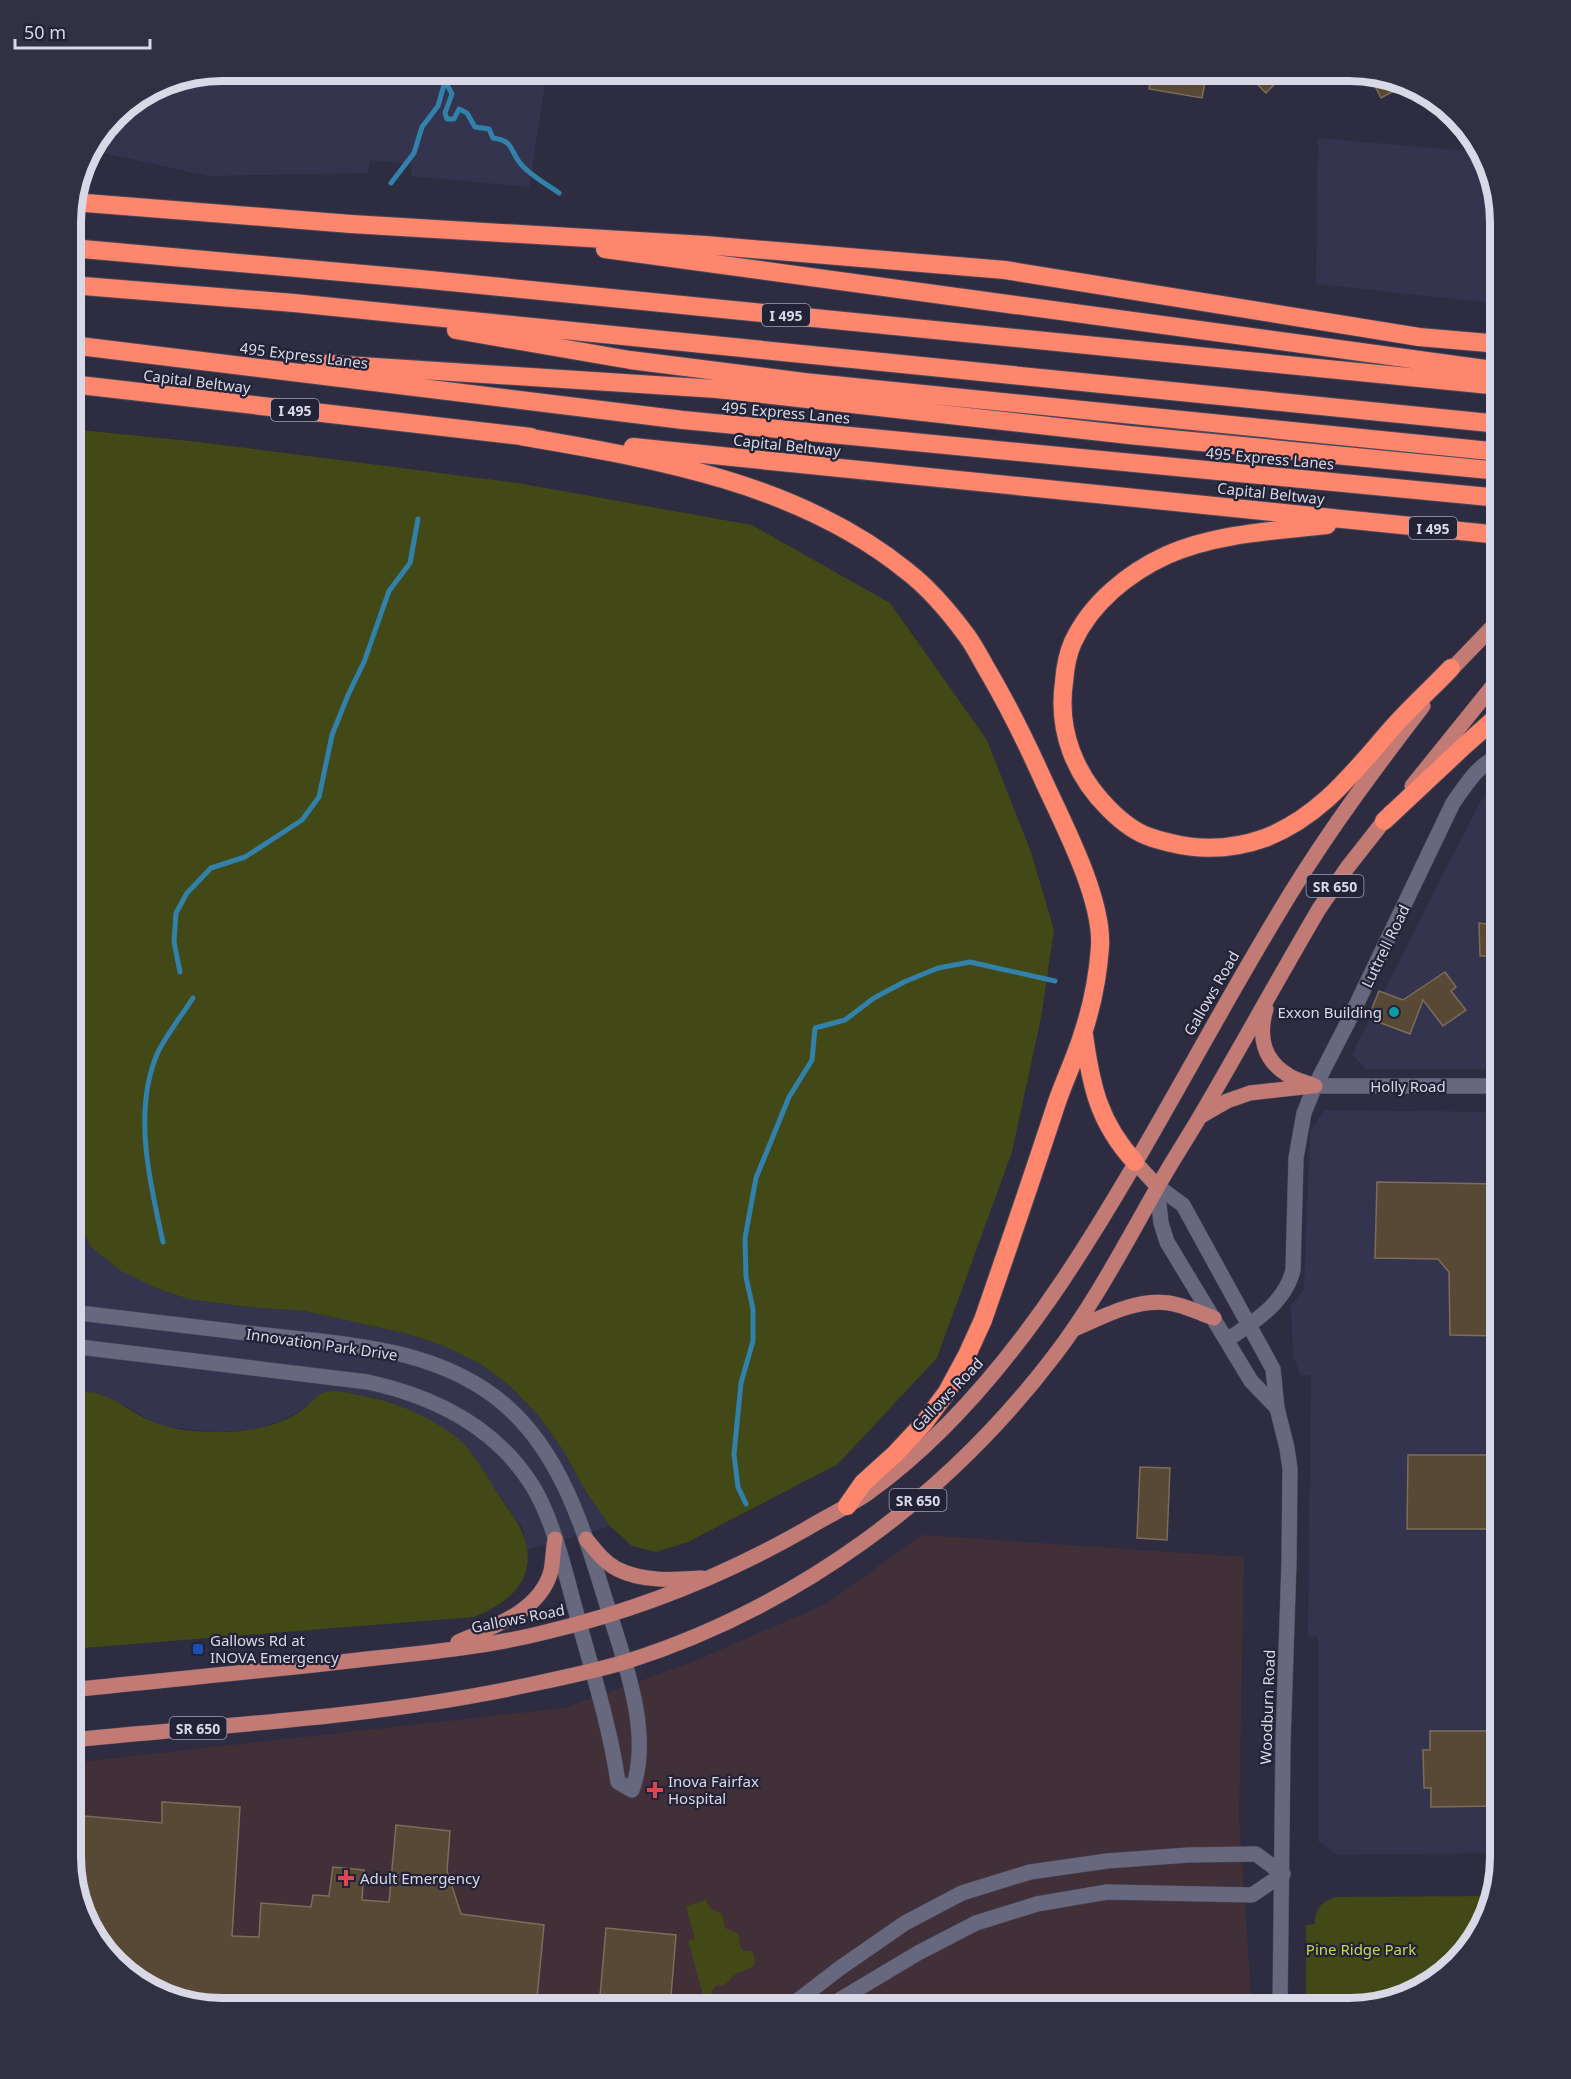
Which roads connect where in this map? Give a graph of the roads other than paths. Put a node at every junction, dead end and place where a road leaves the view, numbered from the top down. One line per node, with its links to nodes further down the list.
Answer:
1 (82, 203): 2 (highway)
2 (461, 230): 6 (highway); 9 (highway)
3 (81, 249): 11 (highway, I 495)
4 (81, 286): 5 (highway)
5 (294, 303): 12 (highway); 14 (highway)
6 (1490, 343)
7 (81, 346): 8 (highway, 495 Express Lanes)
8 (118, 350): 15 (highway); 16 (highway, 495 Express Lanes)
9 (1490, 370)
10 (81, 385): 13 (highway, Capital Beltway / I 495)
11 (1490, 385)
12 (1490, 422)
13 (520, 436): 17 (highway, Capital Beltway / I 495); 26 (highway)
14 (1490, 451)
15 (1490, 470)
16 (1490, 497)
17 (1366, 522): 18 (highway, Capital Beltway / I 495); 20 (highway)
18 (1490, 534)
19 (1490, 629): 20 (main road, Gallows Road / SR 650)
20 (1451, 669): 30 (main road, Gallows Road / SR 650)
21 (1490, 689): 24 (main road, SR 650)
22 (1490, 723): 24 (highway)
23 (1490, 761): 27 (street, Luttrell Road)
24 (1384, 821): 25 (main road, SR 650)
25 (1271, 992): 27 (main road); 29 (main road, SR 650)
26 (1083, 1033): 30 (highway); 39 (highway)
27 (1315, 1086): 28 (street, Holly Road); 29 (main road); 34 (street, Luttrell Road)
28 (1490, 1086)
29 (1201, 1116): 31 (main road, SR 650)
30 (1136, 1162): 31 (main road, Woodburn Road); 39 (main road, Gallows Road / SR 650)
31 (1158, 1186): 33 (street, Woodburn Road); 34 (street, Woodburn Road); 35 (main road, SR 650)
32 (81, 1313): 41 (street, Innovation Park Drive)
33 (1214, 1318): 35 (main road); 36 (street, Woodburn Road)
34 (1250, 1325): 36 (street, Luttrell Road); 38 (street, Woodburn Road)
35 (1074, 1329): 46 (main road, SR 650)
36 (1227, 1340): 38 (street, Woodburn Road)
37 (81, 1347): 40 (street, Innovation Park Drive)
38 (1277, 1408): 50 (street, Woodburn Road)
39 (847, 1506): 42 (main road, Gallows Road / SR 650)
40 (555, 1539): 44 (street, Innovation Park Drive); 45 (main road)
41 (586, 1539): 42 (main road); 43 (street, Innovation Park Drive)
42 (711, 1577): 43 (main road, Gallows Road / SR 650)
43 (610, 1614): 44 (main road, Gallows Road / SR 650); 46 (street, Innovation Park Drive)
44 (579, 1624): 45 (main road, Gallows Road / SR 650); 47 (street, Innovation Park Drive)
45 (436, 1651): 48 (main road, Gallows Road / SR 650)
46 (623, 1662): 47 (main road, SR 650); 47 (street, Innovation Park Drive)
47 (592, 1671): 49 (main road, SR 650)
48 (81, 1689)
49 (81, 1739)
50 (1283, 1874): 51 (street); 52 (street); 53 (street, Woodburn Road)
51 (801, 1998)
52 (843, 1998)
53 (1280, 1998)

